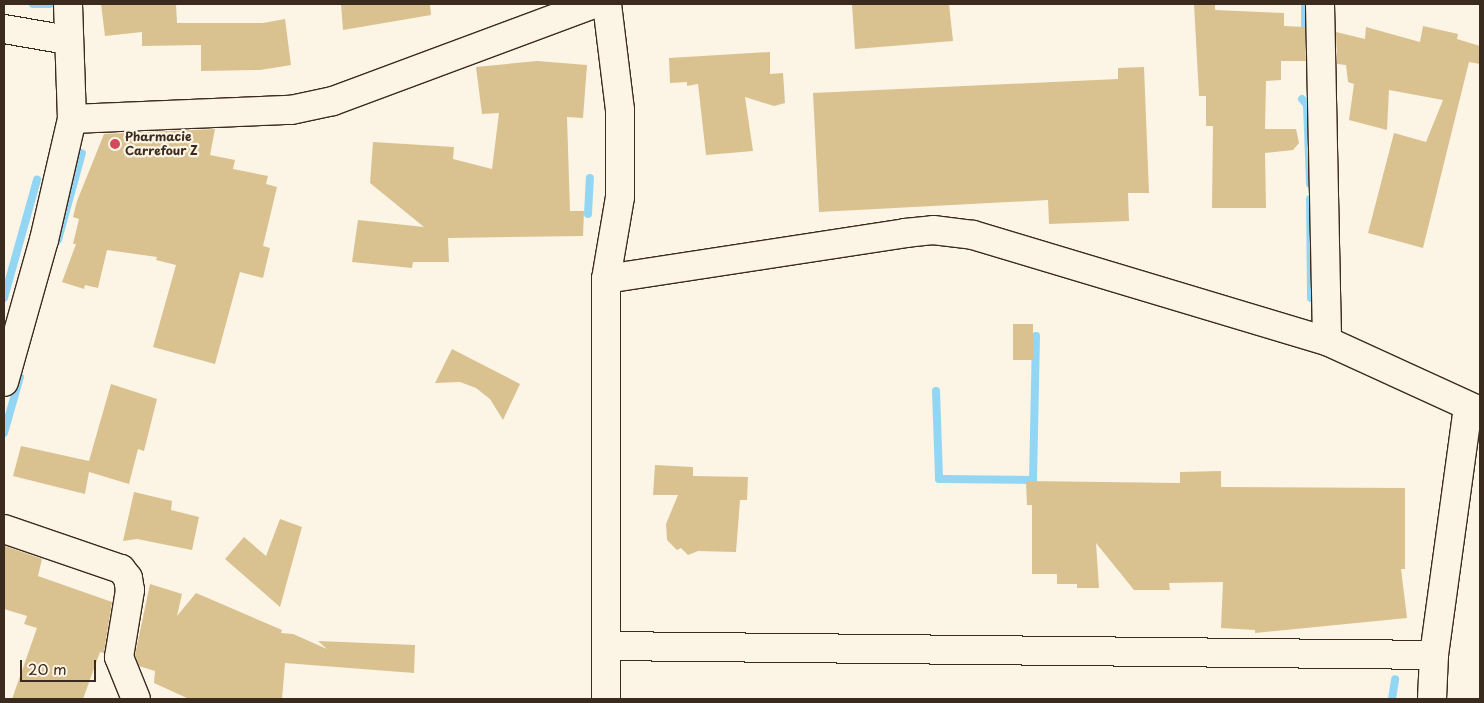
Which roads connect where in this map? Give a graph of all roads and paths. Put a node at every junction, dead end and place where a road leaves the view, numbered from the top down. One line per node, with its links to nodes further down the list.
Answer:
1 (68, 4): 6 (street)
2 (594, 4): 7 (street)
3 (607, 4): 8 (street)
4 (1320, 4): 9 (street)
5 (4, 29): 6 (street)
6 (68, 40): 7 (street)
7 (72, 119): 10 (street)
8 (606, 279): 9 (street); 13 (street)
9 (1327, 341): 11 (street)
10 (4, 382)
11 (1474, 408): 14 (street)
12 (4, 529): 15 (street)
13 (606, 646): 14 (street); 16 (street)
14 (1434, 655): 17 (street)
15 (136, 699)
16 (606, 699)
17 (1432, 699)

